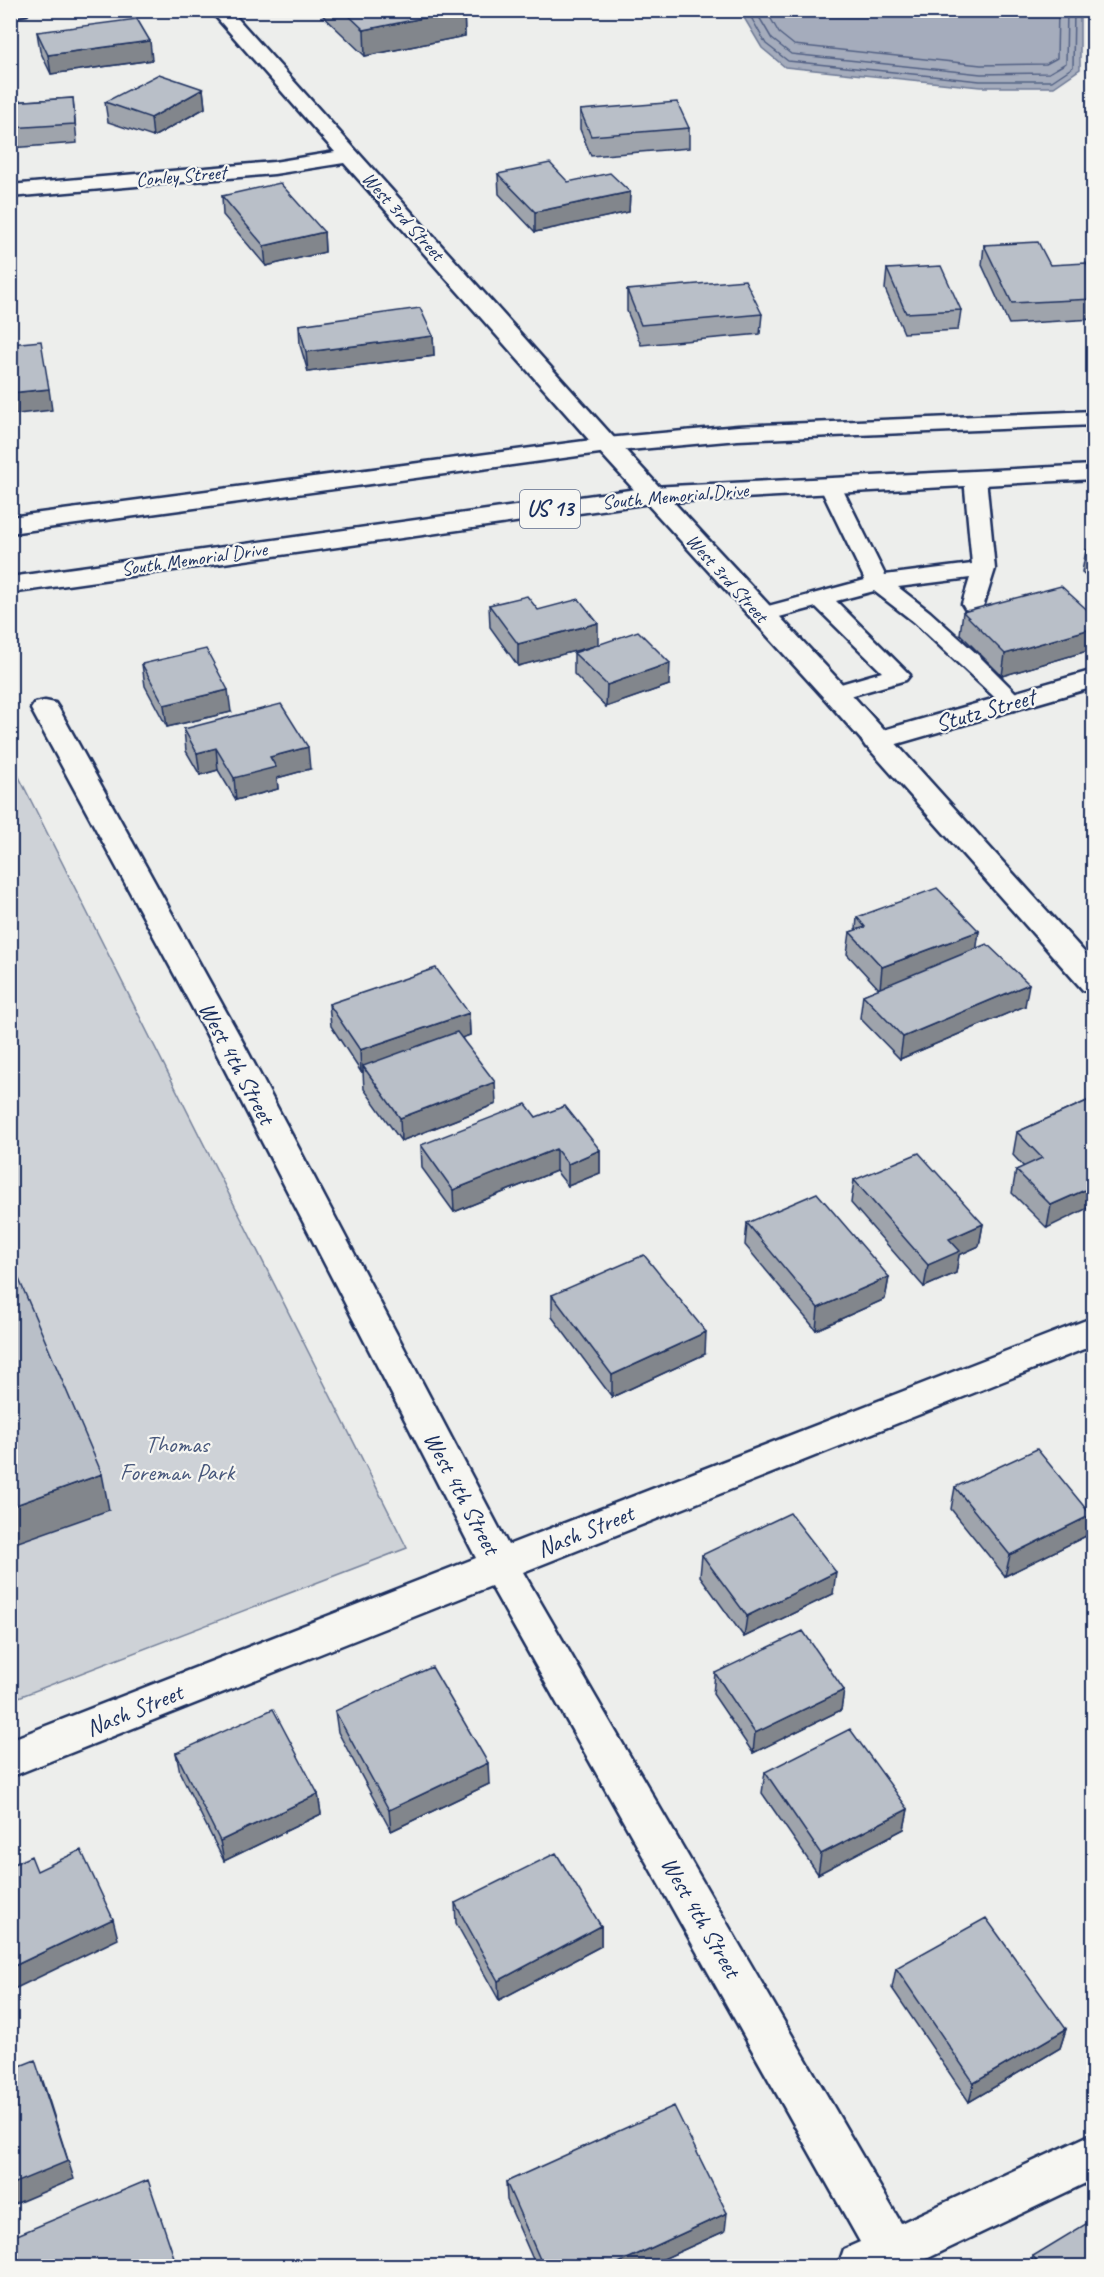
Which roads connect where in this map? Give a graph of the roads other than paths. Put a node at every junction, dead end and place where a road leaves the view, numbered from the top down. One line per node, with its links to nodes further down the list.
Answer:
1 (20, 10): 3 (street)
2 (219, 10): 4 (street, West 3rd Street)
3 (10, 11)
4 (350, 156): 5 (street, Conley Street); 7 (street, West 3rd Street)
5 (10, 191)
6 (1094, 418): 7 (street, US 13)
7 (607, 446): 11 (street, West 3rd Street); 12 (street, US 13)
8 (1094, 472): 9 (street, South Memorial Drive / US 13)
9 (975, 478): 10 (street, South Memorial Drive / US 13); 13 (lane)
10 (830, 485): 11 (street, South Memorial Drive / US 13); 14 (lane)
11 (651, 495): 15 (street, South Memorial Drive / US 13); 18 (street, West 3rd Street)
12 (10, 525)
13 (984, 569): 14 (lane); 17 (lane)
14 (878, 583): 16 (lane); 21 (lane)
15 (10, 585)
16 (820, 599): 18 (lane); 20 (lane)
17 (973, 604)
18 (761, 615): 20 (street, West 3rd Street)
19 (1094, 678): 21 (street, Stutz Street)
20 (835, 693): 23 (street, West 3rd Street)
21 (1012, 702): 23 (street, Stutz Street)
22 (45, 709): 26 (street, West 4th Street)
23 (876, 741): 24 (street, West 3rd Street)
24 (1094, 983)
25 (1094, 1330): 26 (street, Nash Street)
26 (499, 1565): 27 (street, Nash Street); 29 (street, West 4th Street)
27 (10, 1759)
28 (1094, 2155): 29 (street)
29 (884, 2261)

